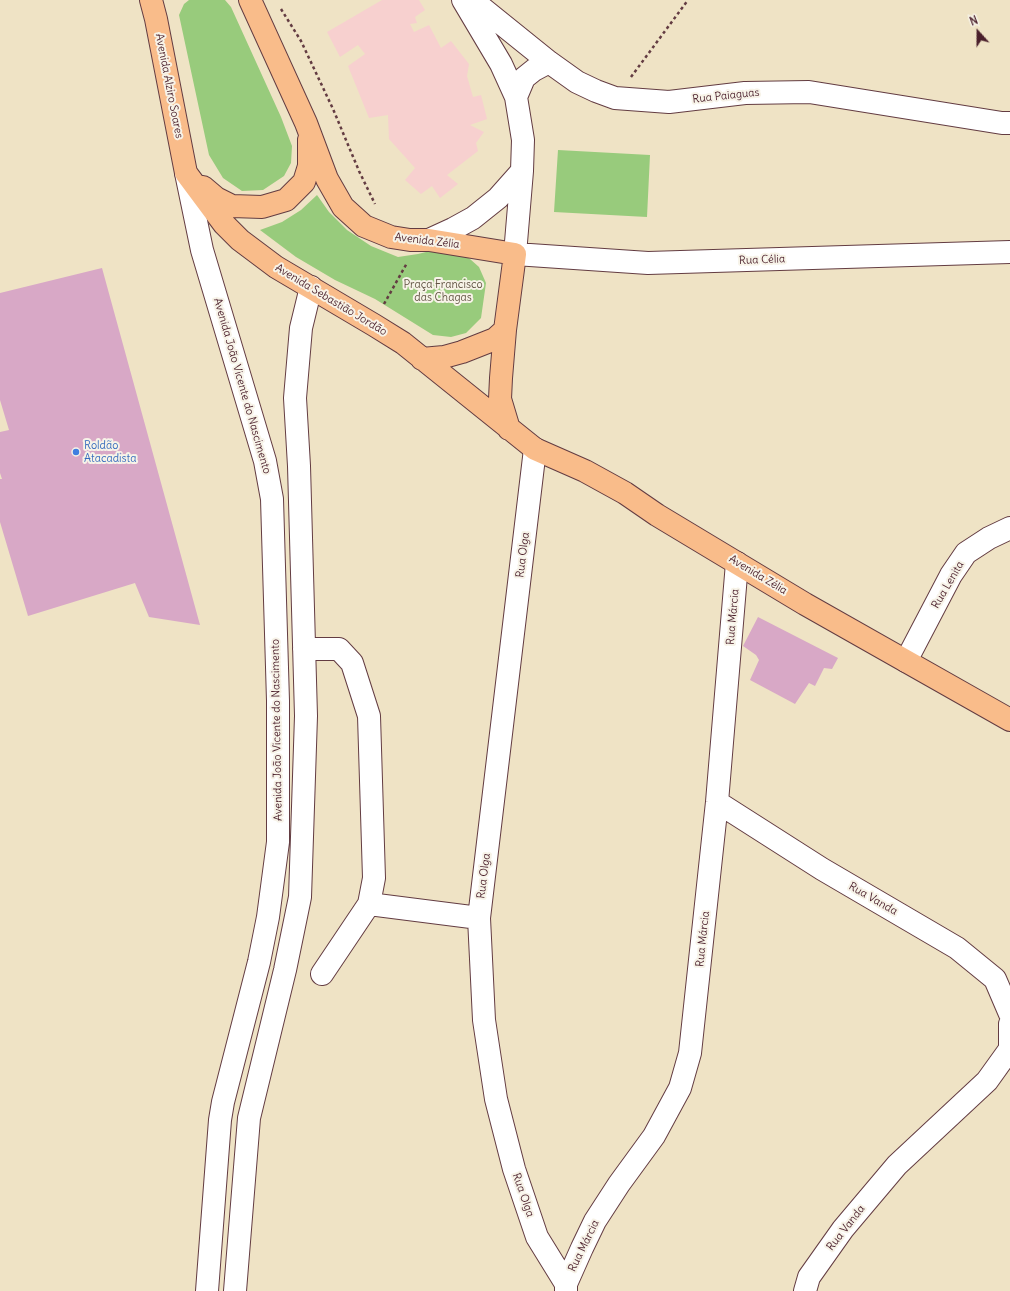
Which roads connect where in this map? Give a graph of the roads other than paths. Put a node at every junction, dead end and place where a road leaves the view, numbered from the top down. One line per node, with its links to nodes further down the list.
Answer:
1 (166, 0): 5 (main road)
2 (250, 0): 8 (main road)
3 (463, 0): 7 (street)
4 (472, 0): 6 (street, Rua Paiaguas)
5 (153, 9): 11 (main road, Avenida Alziro Soares)
6 (549, 62): 7 (street); 9 (street, Rua Paiaguas)
7 (516, 97): 10 (street)
8 (306, 123): 11 (main road); 13 (main road, Avenida Zélia)
9 (1010, 123)
10 (522, 171): 13 (street); 15 (street)
11 (186, 173): 12 (main road, Avenida Alziro Soares); 35 (street, Avenida João Vicente do Nascimento)
12 (240, 240): 16 (main road, Avenida Sebastião Jordão)
13 (429, 240): 15 (main road, Avenida Zélia)
14 (1010, 252): 15 (street, Rua Célia)
15 (515, 254): 17 (main road)
16 (311, 287): 18 (main road, Avenida Sebastião Jordão); 25 (street)
17 (505, 330): 18 (main road); 19 (main road)
18 (422, 359): 19 (main road, Avenida Zélia)
19 (509, 429): 20 (main road, Avenida Zélia)
20 (535, 449): 24 (main road, Avenida Zélia); 30 (street, Rua Olga)
21 (1010, 528): 22 (street, Rua Lenita)
22 (989, 538): 23 (street); 26 (street, Rua Lenita)
23 (1010, 544)
24 (737, 563): 26 (main road, Avenida Zélia); 28 (street, Rua Márcia)
25 (304, 649): 29 (street); 36 (street)
26 (906, 661): 27 (main road, Avenida Zélia)
27 (1010, 720)
28 (717, 802): 32 (street, Rua Vanda); 34 (street, Rua Márcia)
29 (369, 904): 30 (street); 31 (street)
30 (479, 918): 34 (street, Rua Olga)
31 (322, 974)
32 (1010, 1014)
33 (1010, 1024): 37 (street, Rua Vanda)
34 (566, 1288)
35 (207, 1291)
36 (235, 1291)
37 (805, 1291)

